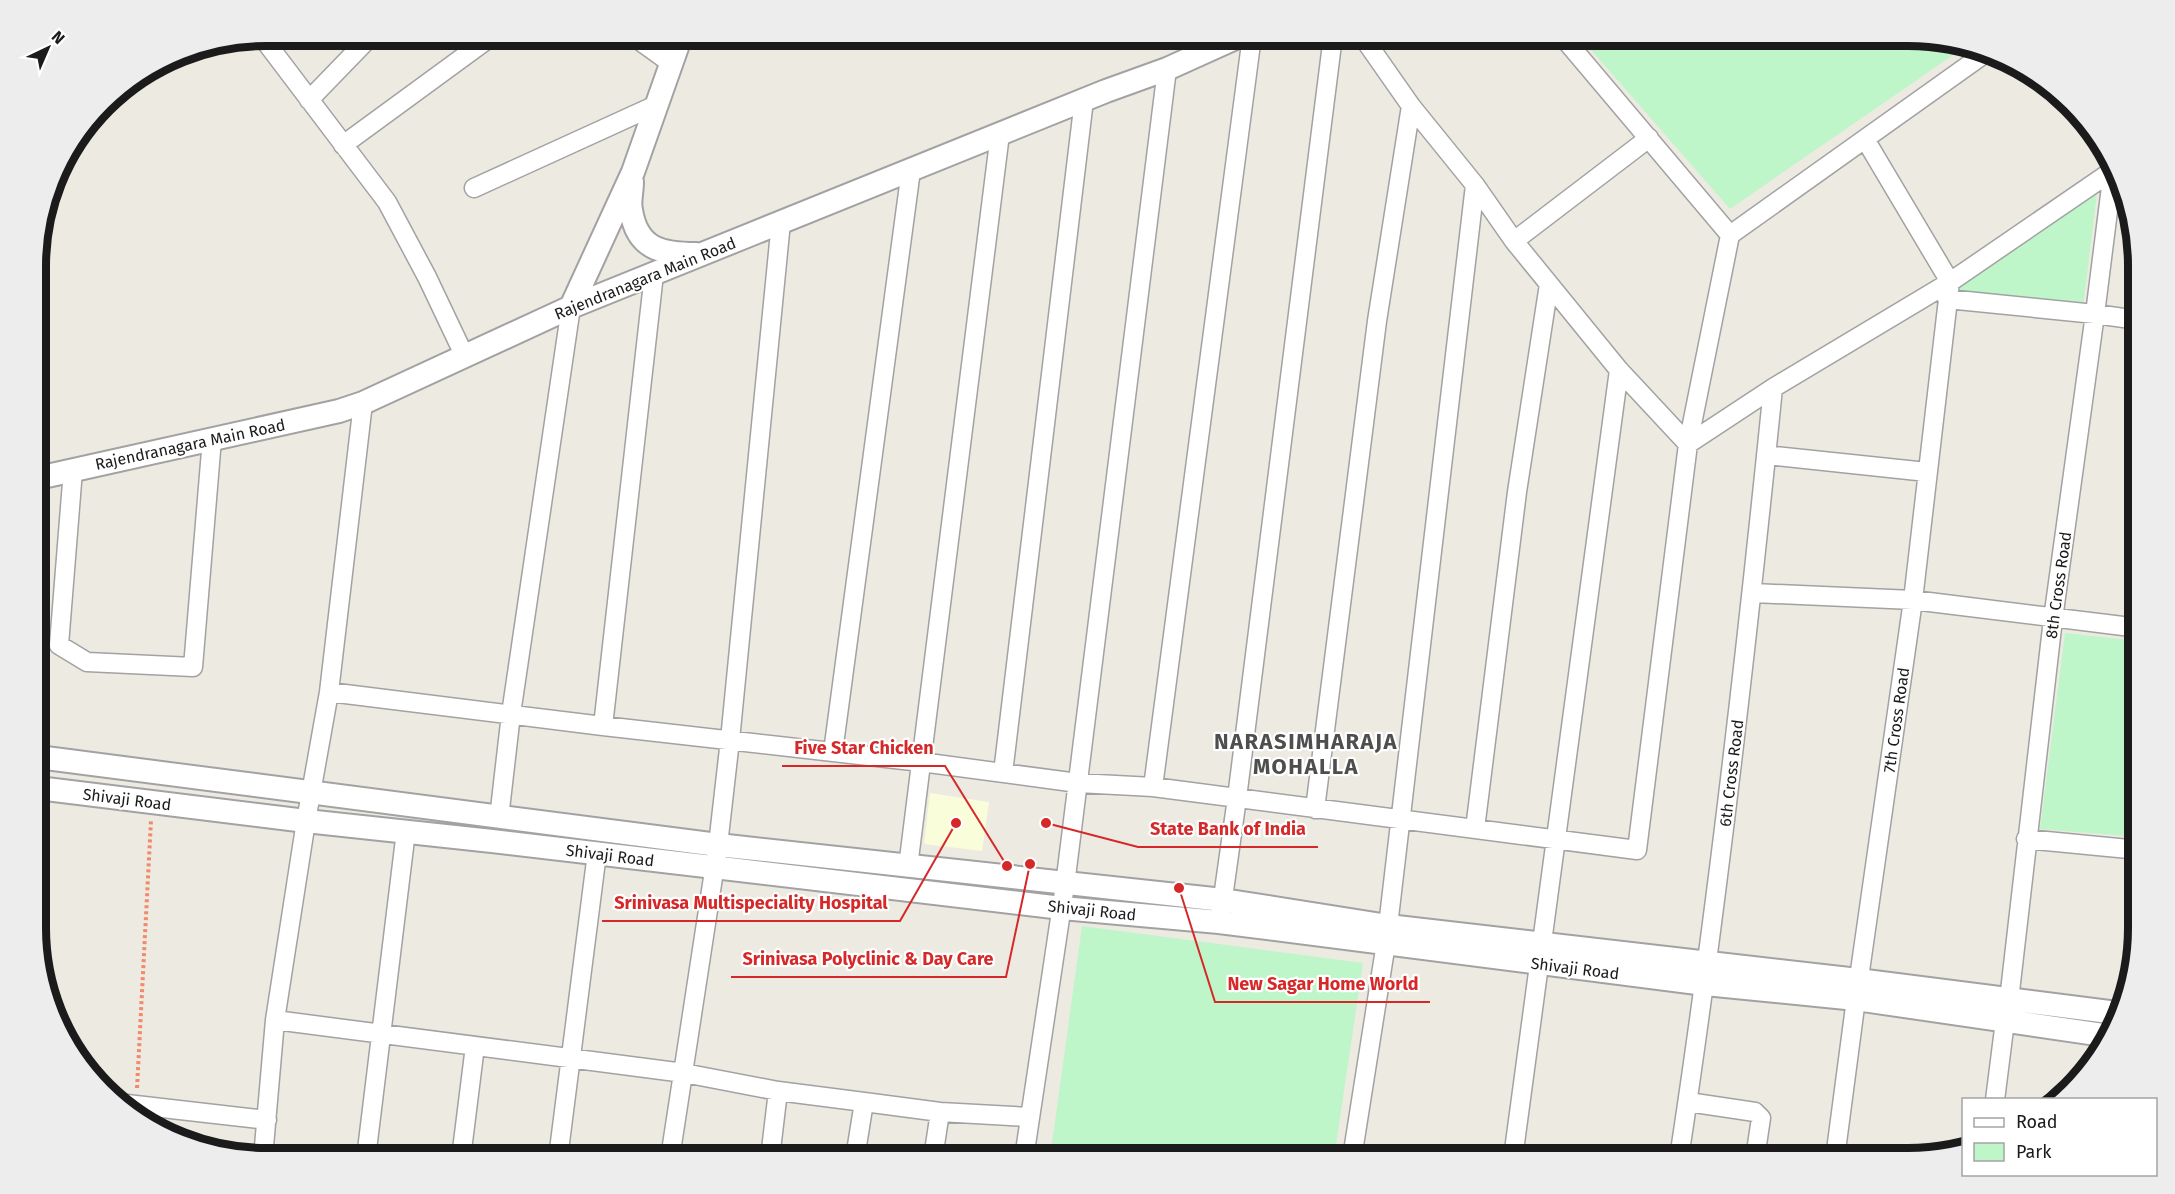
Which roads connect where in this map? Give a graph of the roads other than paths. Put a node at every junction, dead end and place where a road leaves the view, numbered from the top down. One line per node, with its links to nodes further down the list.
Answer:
1 (269, 46): 14 (street)
2 (361, 46): 14 (street)
3 (478, 46): 21 (street)
4 (647, 46): 12 (street)
5 (678, 46): 12 (street)
6 (1218, 46): 13 (street, Rajendranagara Main Road)
7 (1251, 46): 61 (street)
8 (1331, 46): 64 (street)
9 (1369, 46): 17 (street)
10 (1571, 46): 19 (street)
11 (1979, 58): 20 (street)
12 (672, 64): 16 (street)
13 (1167, 69): 15 (street, Rajendranagara Main Road); 60 (street)
14 (309, 100): 21 (street)
15 (1084, 100): 18 (street, Rajendranagara Main Road); 59 (street)
16 (656, 105): 23 (street); 27 (street)
17 (1411, 105): 26 (street); 65 (street)
18 (1000, 134): 22 (street, Rajendranagara Main Road); 58 (street)
19 (1649, 138): 29 (street); 30 (street)
20 (1865, 139): 29 (street); 34 (street)
21 (343, 145): 38 (street)
22 (911, 170): 28 (street, Rajendranagara Main Road); 56 (street)
23 (633, 172): 31 (street); 35 (street)
24 (2108, 174): 34 (street)
25 (2112, 183): 36 (street, 8th Cross Road)
26 (1474, 185): 30 (street); 68 (street)
27 (474, 188)
28 (781, 222): 31 (street, Rajendranagara Main Road); 55 (street)
29 (1730, 235): 43 (street)
30 (1514, 241): 33 (street)
31 (703, 254): 32 (street, Rajendranagara Main Road)
32 (654, 274): 35 (street, Rajendranagara Main Road); 54 (street)
33 (1549, 284): 39 (street); 69 (street)
34 (1949, 290): 36 (street); 40 (street); 46 (street, 7th Cross Road)
35 (571, 307): 38 (street, Rajendranagara Main Road); 53 (street)
36 (2095, 314): 37 (street); 50 (street, 8th Cross Road)
37 (2128, 318)
38 (465, 357): 41 (street, Rajendranagara Main Road)
39 (1619, 370): 43 (street); 71 (street)
40 (1773, 388): 43 (street); 44 (street, 6th Cross Road)
41 (363, 403): 42 (street, Rajendranagara Main Road); 52 (street)
42 (212, 439): 45 (street, Rajendranagara Main Road); 45 (street)
43 (1688, 444): 71 (street)
44 (1766, 455): 46 (street); 48 (street, 6th Cross Road)
45 (73, 470): 47 (street, Rajendranagara Main Road)
46 (1927, 472): 49 (street, 7th Cross Road)
47 (46, 473)
48 (1753, 593): 49 (street); 82 (street, 6th Cross Road)
49 (1913, 600): 50 (street); 83 (street, 7th Cross Road)
50 (2053, 619): 51 (street); 72 (street, 8th Cross Road)
51 (2128, 627)
52 (328, 692): 53 (street); 63 (street)
53 (511, 714): 54 (street); 66 (street)
54 (603, 726): 55 (street)
55 (730, 740): 56 (street); 75 (street)
56 (833, 752): 58 (street)
57 (46, 758): 63 (street)
58 (921, 762): 59 (street); 76 (street)
59 (1003, 773): 60 (street)
60 (1078, 783): 61 (street); 77 (street)
61 (1153, 787): 64 (street)
62 (46, 789): 67 (street, Shivaji Road)
63 (311, 792): 66 (street); 67 (street)
64 (1237, 798): 65 (street); 79 (street)
65 (1315, 809): 68 (street)
66 (499, 818): 75 (street)
67 (306, 821): 70 (street, Shivaji Road); 86 (street)
68 (1400, 821): 69 (street); 80 (street)
69 (1474, 829): 71 (street)
70 (406, 831): 74 (street, Shivaji Road); 87 (street)
71 (1557, 839): 81 (street)
72 (2026, 839): 73 (street); 84 (street, 8th Cross Road)
73 (2128, 849)
74 (597, 853): 75 (street, Shivaji Road); 90 (street)
75 (716, 856): 76 (street); 78 (street, Shivaji Road); 91 (street)
76 (908, 867): 77 (street)
77 (1065, 885): 78 (street); 79 (street)
78 (1062, 908): 79 (street, Shivaji Road); 98 (street)
79 (1221, 911): 80 (street, Shivaji Road)
80 (1387, 934): 81 (street, Shivaji Road); 109 (street)
81 (1542, 953): 82 (street, Shivaji Road); 110 (street)
82 (1707, 974): 83 (street, Shivaji Road); 95 (street, 6th Cross Road)
83 (1857, 990): 84 (street, Shivaji Road); 113 (street, 7th Cross Road)
84 (2007, 1010): 85 (street); 88 (street, Shivaji Road); 93 (street, 8th Cross Road)
85 (2112, 1013)
86 (275, 1020): 87 (street); 99 (street)
87 (381, 1033): 89 (street); 101 (street)
88 (2101, 1034)
89 (474, 1046): 90 (street); 102 (street)
90 (570, 1058): 91 (street); 103 (street)
91 (684, 1073): 92 (street); 104 (street)
92 (778, 1091): 94 (street); 105 (street)
93 (1995, 1098)
94 (864, 1102): 97 (street); 106 (street)
95 (1688, 1102): 111 (street, 6th Cross Road); 112 (street)
96 (136, 1105): 99 (street)
97 (939, 1112): 98 (street); 107 (street)
98 (1029, 1118): 108 (street)
99 (267, 1120): 100 (street)
100 (264, 1148)
101 (367, 1148)
102 (462, 1148)
103 (559, 1148)
104 (672, 1148)
105 (771, 1148)
106 (857, 1148)
107 (934, 1148)
108 (1025, 1148)
109 (1354, 1148)
110 (1514, 1148)
111 (1681, 1148)
112 (1756, 1148)
113 (1836, 1148)

